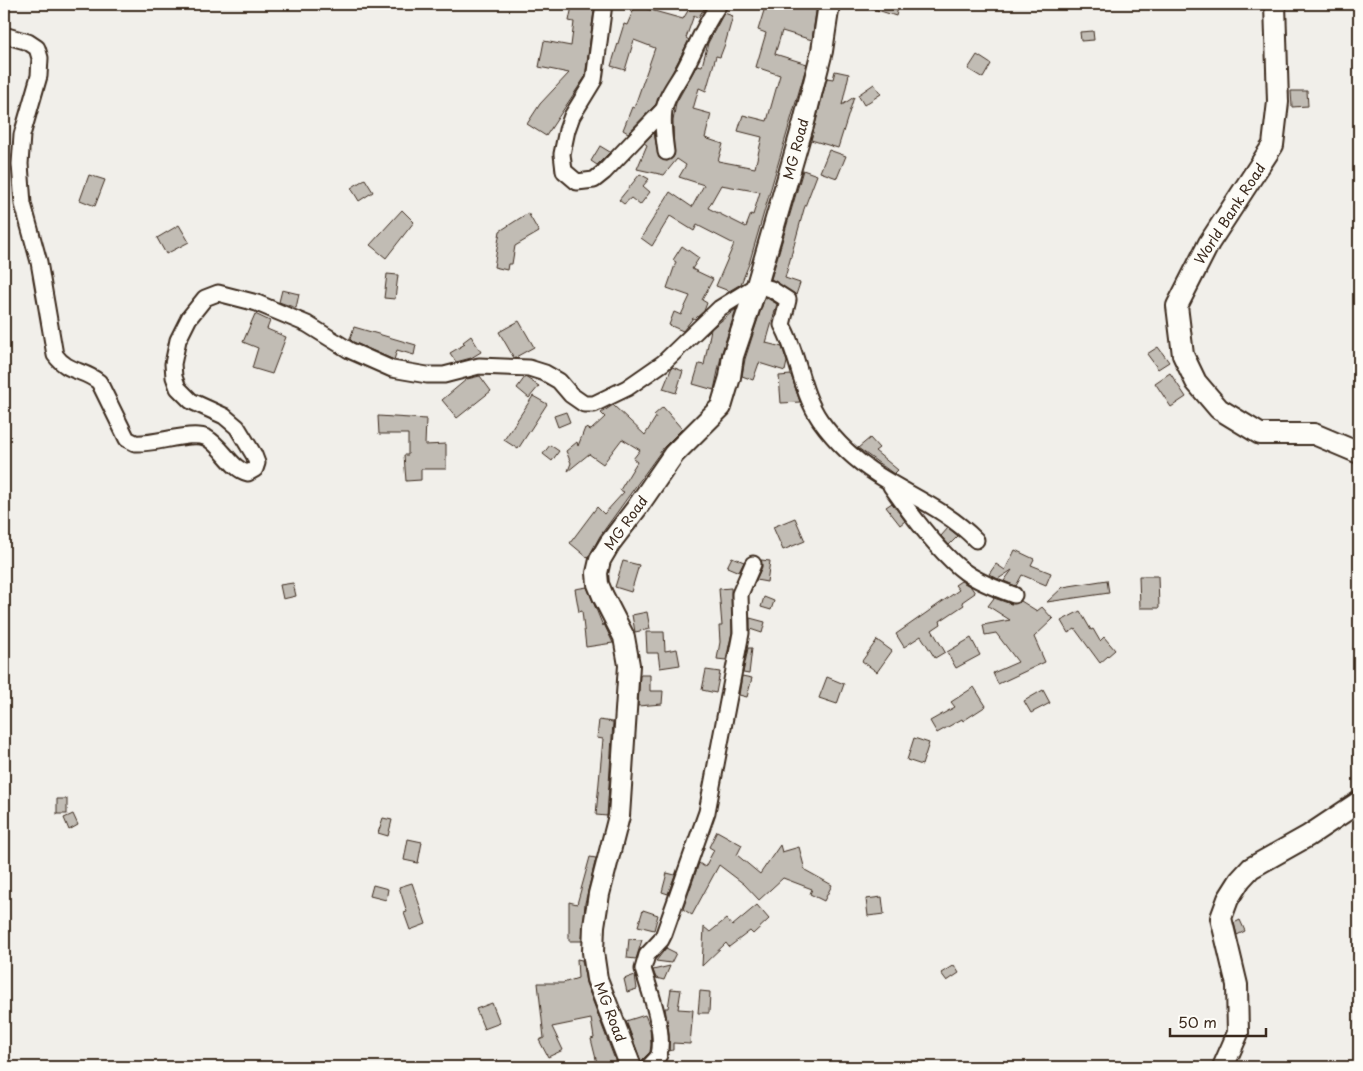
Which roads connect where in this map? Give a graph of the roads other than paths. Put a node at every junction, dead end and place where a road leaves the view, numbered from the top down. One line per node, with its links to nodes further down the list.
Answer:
1 (604, 4): 6 (street)
2 (719, 4): 6 (street)
3 (829, 4): 8 (main road, MG Road)
4 (1275, 4): 9 (main road, World Bank Road)
5 (4, 35): 8 (street)
6 (664, 109): 7 (street)
7 (666, 152)
8 (757, 285): 10 (street); 15 (main road, MG Road)
9 (1359, 453)
10 (887, 481): 11 (street); 13 (street)
11 (976, 540)
12 (753, 564): 16 (street)
13 (1014, 595)
14 (1359, 802): 17 (main road)
15 (631, 1067)
16 (649, 1067)
17 (1223, 1067)

